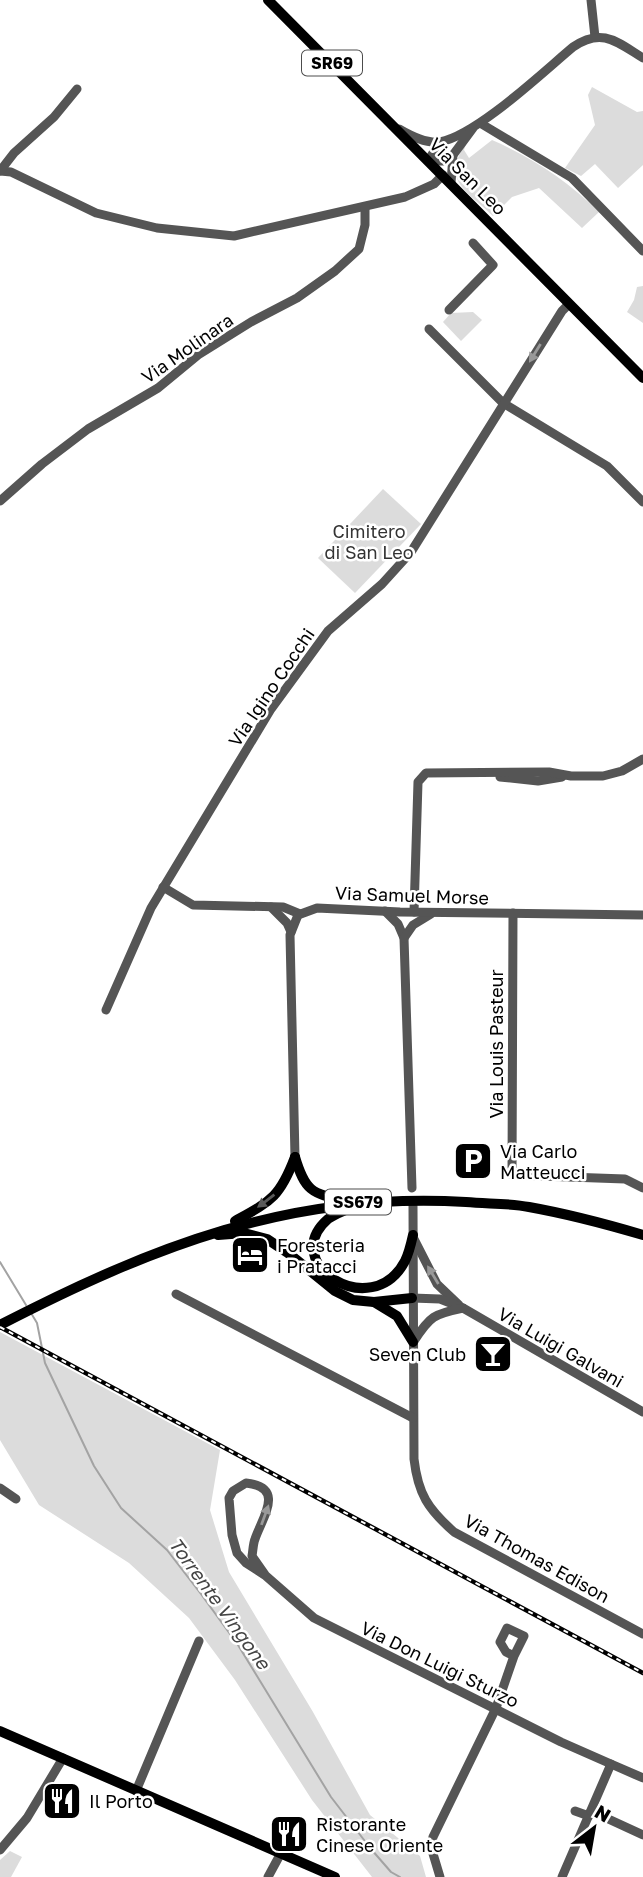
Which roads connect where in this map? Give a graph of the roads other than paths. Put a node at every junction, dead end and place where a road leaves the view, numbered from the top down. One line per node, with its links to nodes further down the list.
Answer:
1 (268, 0): 7 (main road, Via San Leo / SR69)
2 (591, 0): 3 (street)
3 (595, 37): 4 (street); 6 (street)
4 (643, 58)
5 (77, 89): 11 (street)
6 (477, 125): 8 (street); 9 (street); 15 (street)
7 (395, 127): 8 (street); 10 (main road, Via San Leo)
8 (440, 142): 10 (street)
9 (453, 155): 10 (street); 12 (street)
10 (428, 161): 12 (main road, Via San Leo)
11 (0, 171): 13 (street)
12 (447, 179): 13 (street); 16 (main road, Via San Leo)
13 (366, 207): 21 (street, Via Molinara)
14 (473, 243): 17 (street)
15 (643, 250)
16 (569, 304): 19 (main road, Via San Leo); 20 (street, Via Igino Cocchi, one-way to 20)
17 (449, 310)
18 (429, 329): 20 (street)
19 (643, 377)
20 (503, 403): 22 (street); 24 (street, Via Igino Cocchi)
21 (0, 501)
22 (643, 502)
23 (643, 760): 29 (street)
24 (163, 887): 25 (street); 38 (street, Via Igino Cocchi)
25 (269, 906): 26 (street); 33 (street); 36 (street)
26 (283, 907): 27 (street); 33 (street)
27 (317, 908): 28 (street, Via Samuel Morse); 33 (street, Via Samuel Morse)
28 (385, 911): 29 (street, Via Samuel Morse); 34 (street)
29 (407, 912): 30 (street, Via Samuel Morse); 34 (street); 35 (street)
30 (436, 912): 31 (street, Via Samuel Morse); 35 (street)
31 (513, 913): 32 (street, Via Samuel Morse); 40 (street, Via Louis Pasteur)
32 (643, 915)
33 (298, 918): 36 (street)
34 (398, 924): 37 (street)
35 (413, 925): 37 (street)
36 (291, 932): 39 (street)
37 (404, 937): 42 (street)
38 (106, 1010)
39 (295, 1157): 45 (main road); 47 (main road, one-way to 47)
40 (625, 1178): 41 (street); 43 (street)
41 (643, 1178)
42 (412, 1188)
43 (643, 1188)
44 (364, 1202): 45 (main road, SS679); 49 (main road, SS679); 51 (main road)
45 (351, 1203): 47 (main road, SS679)
46 (413, 1206): 48 (street, Via Thomas Edison)
47 (219, 1230): 50 (main road, SS679)
48 (413, 1235): 51 (main road); 53 (street, Via Thomas Edison); 55 (street, Via Luigi Galvani, one-way to 48)
49 (643, 1235)
50 (205, 1236): 54 (main road); 56 (main road, SS679)
51 (335, 1282): 53 (main road)
52 (176, 1294): 59 (street)
53 (409, 1299): 54 (main road); 55 (street, Via Luigi Galvani); 57 (street, Via Thomas Edison)
54 (374, 1303): 57 (main road)
55 (463, 1308): 57 (street); 58 (street, Via Luigi Galvani)
56 (0, 1325)
57 (413, 1342): 59 (street, Via Thomas Edison)
58 (643, 1412)
59 (413, 1418): 63 (street, Via Thomas Edison)
60 (0, 1488): 61 (street)
61 (16, 1499)
62 (265, 1576): 62 (street, Via Don Luigi Sturzo, one-way to 62); 66 (street, Via Don Luigi Sturzo)
63 (643, 1634)
64 (199, 1641): 71 (street)
65 (514, 1656): 66 (street)
66 (496, 1708): 69 (street, Via Don Luigi Sturzo); 80 (street)
67 (0, 1731): 68 (main road)
68 (63, 1758): 71 (main road); 75 (street)
69 (611, 1765): 70 (street, Via Don Luigi Sturzo); 73 (street)
70 (643, 1778)
71 (136, 1791): 76 (main road)
72 (575, 1811): 73 (street)
73 (590, 1814): 74 (street); 77 (street)
74 (643, 1835)
75 (0, 1850)
76 (281, 1853): 78 (street); 79 (main road)
77 (565, 1876)
78 (268, 1877)
79 (335, 1877)
80 (440, 1877)

